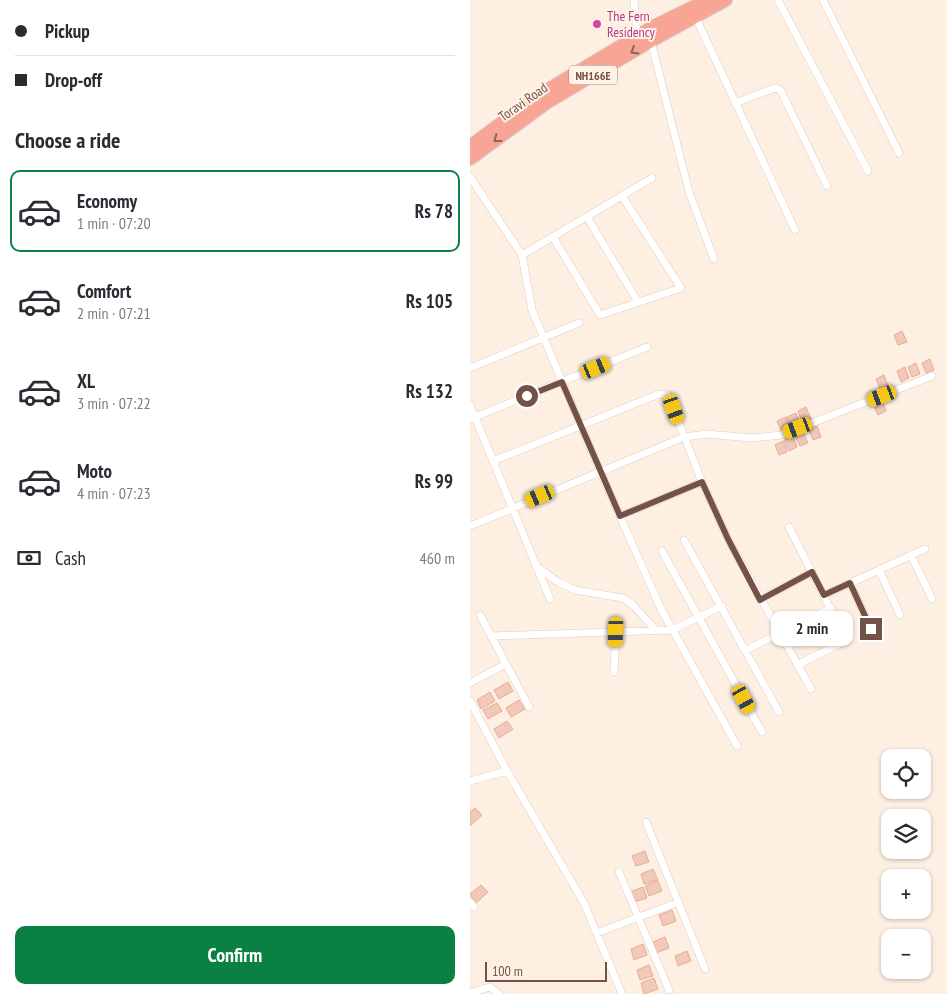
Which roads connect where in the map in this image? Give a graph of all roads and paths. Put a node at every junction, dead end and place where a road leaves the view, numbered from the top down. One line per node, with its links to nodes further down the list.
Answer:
1 (634, 0): 7 (street)
2 (707, 0): 7 (highway, Toravi Road / NH166E)
3 (778, 0): 13 (street)
4 (823, 0): 11 (street)
5 (724, 1): 6 (highway, Toravi Road / NH166E)
6 (695, 16): 8 (highway, Toravi Road / NH166E); 9 (street)
7 (637, 36): 10 (highway, Toravi Road / NH166E)
8 (651, 41): 12 (highway, Toravi Road / NH166E, one-way to 12); 22 (street)
9 (735, 103): 16 (street); 19 (street)
10 (470, 146)
11 (899, 153)
12 (470, 160)
13 (868, 171)
14 (470, 176): 21 (street)
15 (652, 178): 17 (street)
16 (827, 186)
17 (622, 196): 18 (street); 23 (street)
18 (587, 217): 20 (street); 23 (street)
19 (795, 230)
20 (553, 237): 21 (street); 23 (street)
21 (522, 255): 25 (street)
22 (714, 259)
23 (638, 302)
24 (579, 323): 25 (street)
25 (543, 337): 27 (street); 29 (street)
26 (647, 347): 29 (street)
27 (470, 368)
28 (932, 376): 33 (street)
29 (562, 382): 31 (street); 32 (street)
30 (470, 405): 31 (street)
31 (472, 418): 34 (street)
32 (580, 425): 33 (street); 34 (street); 35 (street)
33 (684, 437): 35 (street); 36 (street)
34 (493, 461): 37 (street)
35 (600, 471): 37 (street); 38 (street)
36 (702, 482): 38 (street); 52 (street)
37 (512, 508): 39 (street); 45 (street)
38 (620, 516): 60 (street)
39 (470, 526)
40 (790, 527): 47 (street)
41 (684, 540): 53 (street)
42 (925, 549): 44 (street)
43 (662, 551): 57 (street)
44 (911, 555): 46 (street); 51 (street)
45 (536, 565): 50 (street); 59 (street)
46 (879, 570): 48 (street); 56 (street)
47 (812, 572): 49 (street); 52 (street)
48 (850, 583): 49 (street); 58 (street)
49 (824, 595): 54 (street)
50 (550, 599)
51 (932, 599)
52 (760, 600): 62 (street)
53 (722, 606): 57 (street); 64 (street)
54 (831, 608): 62 (street); 66 (street)
55 (480, 615): 63 (street)
56 (900, 615)
57 (699, 617): 60 (street); 73 (street)
58 (871, 629)
59 (656, 630): 60 (street); 61 (street)
60 (672, 630): 74 (street)
61 (616, 632): 63 (street); 67 (street)
62 (780, 633): 64 (street); 66 (street)
63 (491, 636): 65 (street)
64 (746, 650): 72 (street)
65 (506, 664): 68 (street); 71 (street)
66 (797, 664): 69 (street)
67 (614, 672)
68 (470, 683)
69 (811, 689)
70 (470, 701): 75 (street)
71 (529, 707)
72 (779, 712)
73 (762, 732)
74 (737, 746)
75 (507, 771): 76 (street); 81 (street)
76 (470, 782)
77 (646, 822): 79 (street)
78 (619, 872): 80 (street)
79 (678, 902): 80 (street); 82 (street)
80 (638, 917): 81 (street); 83 (street)
81 (597, 933): 86 (street)
82 (705, 969)
83 (669, 990)
84 (470, 993): 85 (street)
85 (499, 994)
86 (622, 994)

